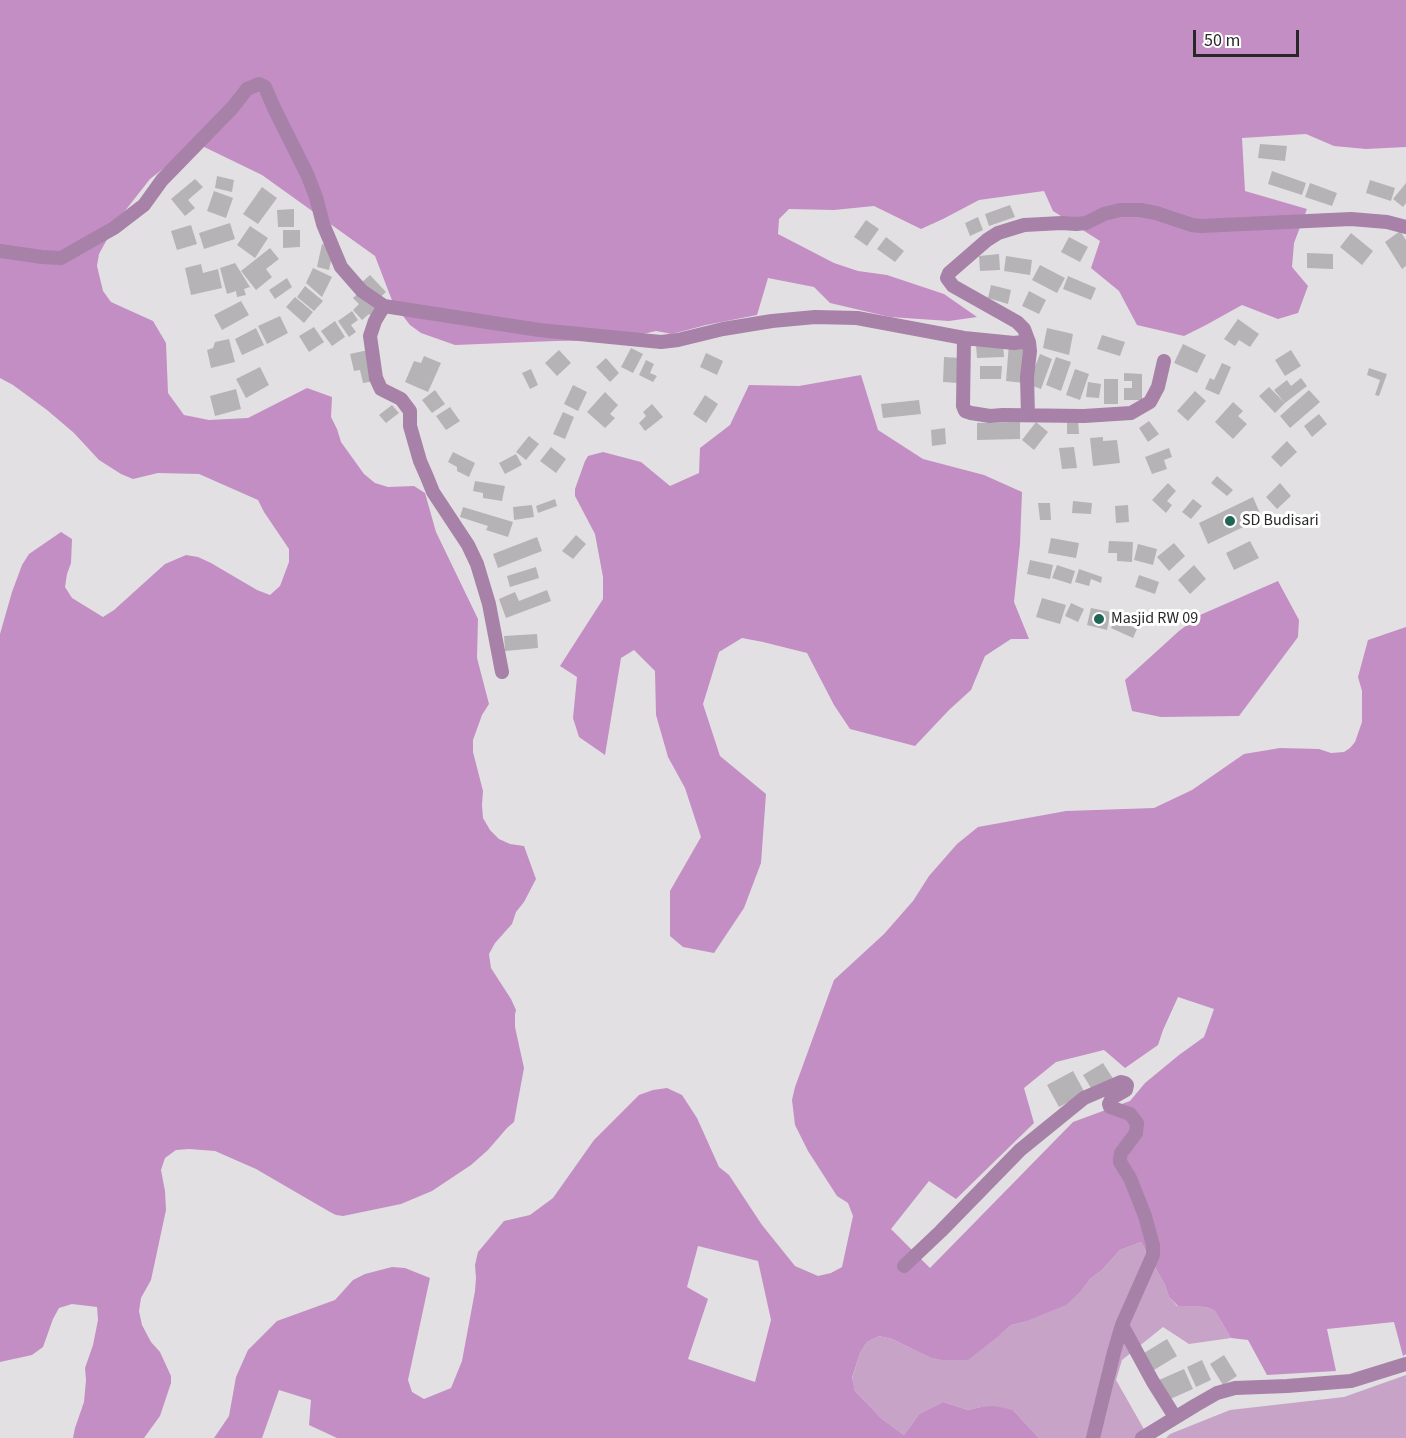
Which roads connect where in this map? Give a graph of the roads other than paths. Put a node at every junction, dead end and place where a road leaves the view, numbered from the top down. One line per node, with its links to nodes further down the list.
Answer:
1 (1406, 227): 4 (street)
2 (0, 251): 3 (street)
3 (384, 306): 5 (street); 8 (street)
4 (1027, 337): 5 (street); 7 (street)
5 (964, 338): 7 (street)
6 (1164, 361): 7 (street)
7 (1028, 416)
8 (502, 672)
9 (904, 1266): 10 (street)
10 (1122, 1325): 12 (street); 13 (street)
11 (1406, 1364): 12 (street)
12 (1175, 1417): 14 (street)
13 (1093, 1438)
14 (1142, 1438)

